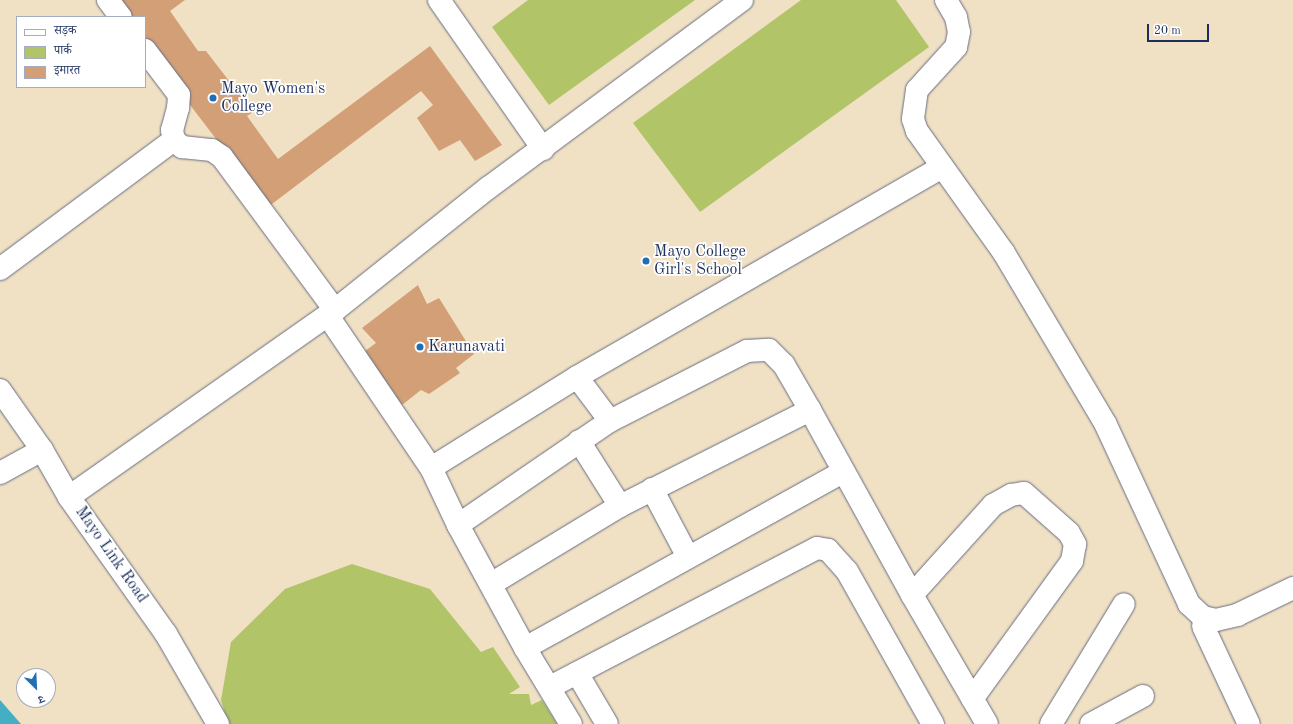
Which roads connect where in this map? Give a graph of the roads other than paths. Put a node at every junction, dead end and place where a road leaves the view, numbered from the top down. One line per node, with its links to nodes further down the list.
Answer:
1 (108, 0): 5 (street)
2 (439, 0): 8 (street)
3 (742, 0): 8 (street)
4 (946, 0): 9 (street)
5 (119, 16)
6 (146, 51): 7 (street)
7 (174, 140): 10 (street); 11 (street)
8 (542, 149): 11 (street)
9 (942, 167): 12 (street); 27 (street)
10 (0, 269)
11 (331, 313): 18 (street); 22 (street)
12 (577, 376): 15 (street); 18 (street)
13 (0, 390): 17 (street, Mayo Link Road)
14 (810, 410): 15 (street); 19 (street); 21 (street)
15 (610, 421): 16 (street)
16 (579, 441): 23 (street); 24 (street)
17 (42, 450): 20 (street); 22 (street, Mayo Link Road)
18 (431, 468): 24 (street)
19 (843, 472): 25 (street); 28 (street)
20 (0, 473)
21 (652, 489): 23 (street); 25 (street)
22 (69, 496): 36 (street, Mayo Link Road)
23 (620, 506): 26 (street)
24 (458, 525): 26 (street)
25 (688, 557): 31 (street)
26 (491, 584): 31 (street)
27 (1293, 588)
28 (912, 595): 35 (street); 35 (street)
29 (1124, 604): 41 (street)
30 (1203, 626): 43 (street)
31 (525, 648): 33 (street)
32 (577, 673): 33 (street); 38 (street); 39 (street)
33 (550, 687): 37 (street)
34 (1142, 696): 42 (street)
35 (972, 699): 40 (street)
36 (218, 724)
37 (571, 724)
38 (607, 724)
39 (933, 724)
40 (987, 724)
41 (1051, 724)
42 (1091, 724)
43 (1249, 724)

